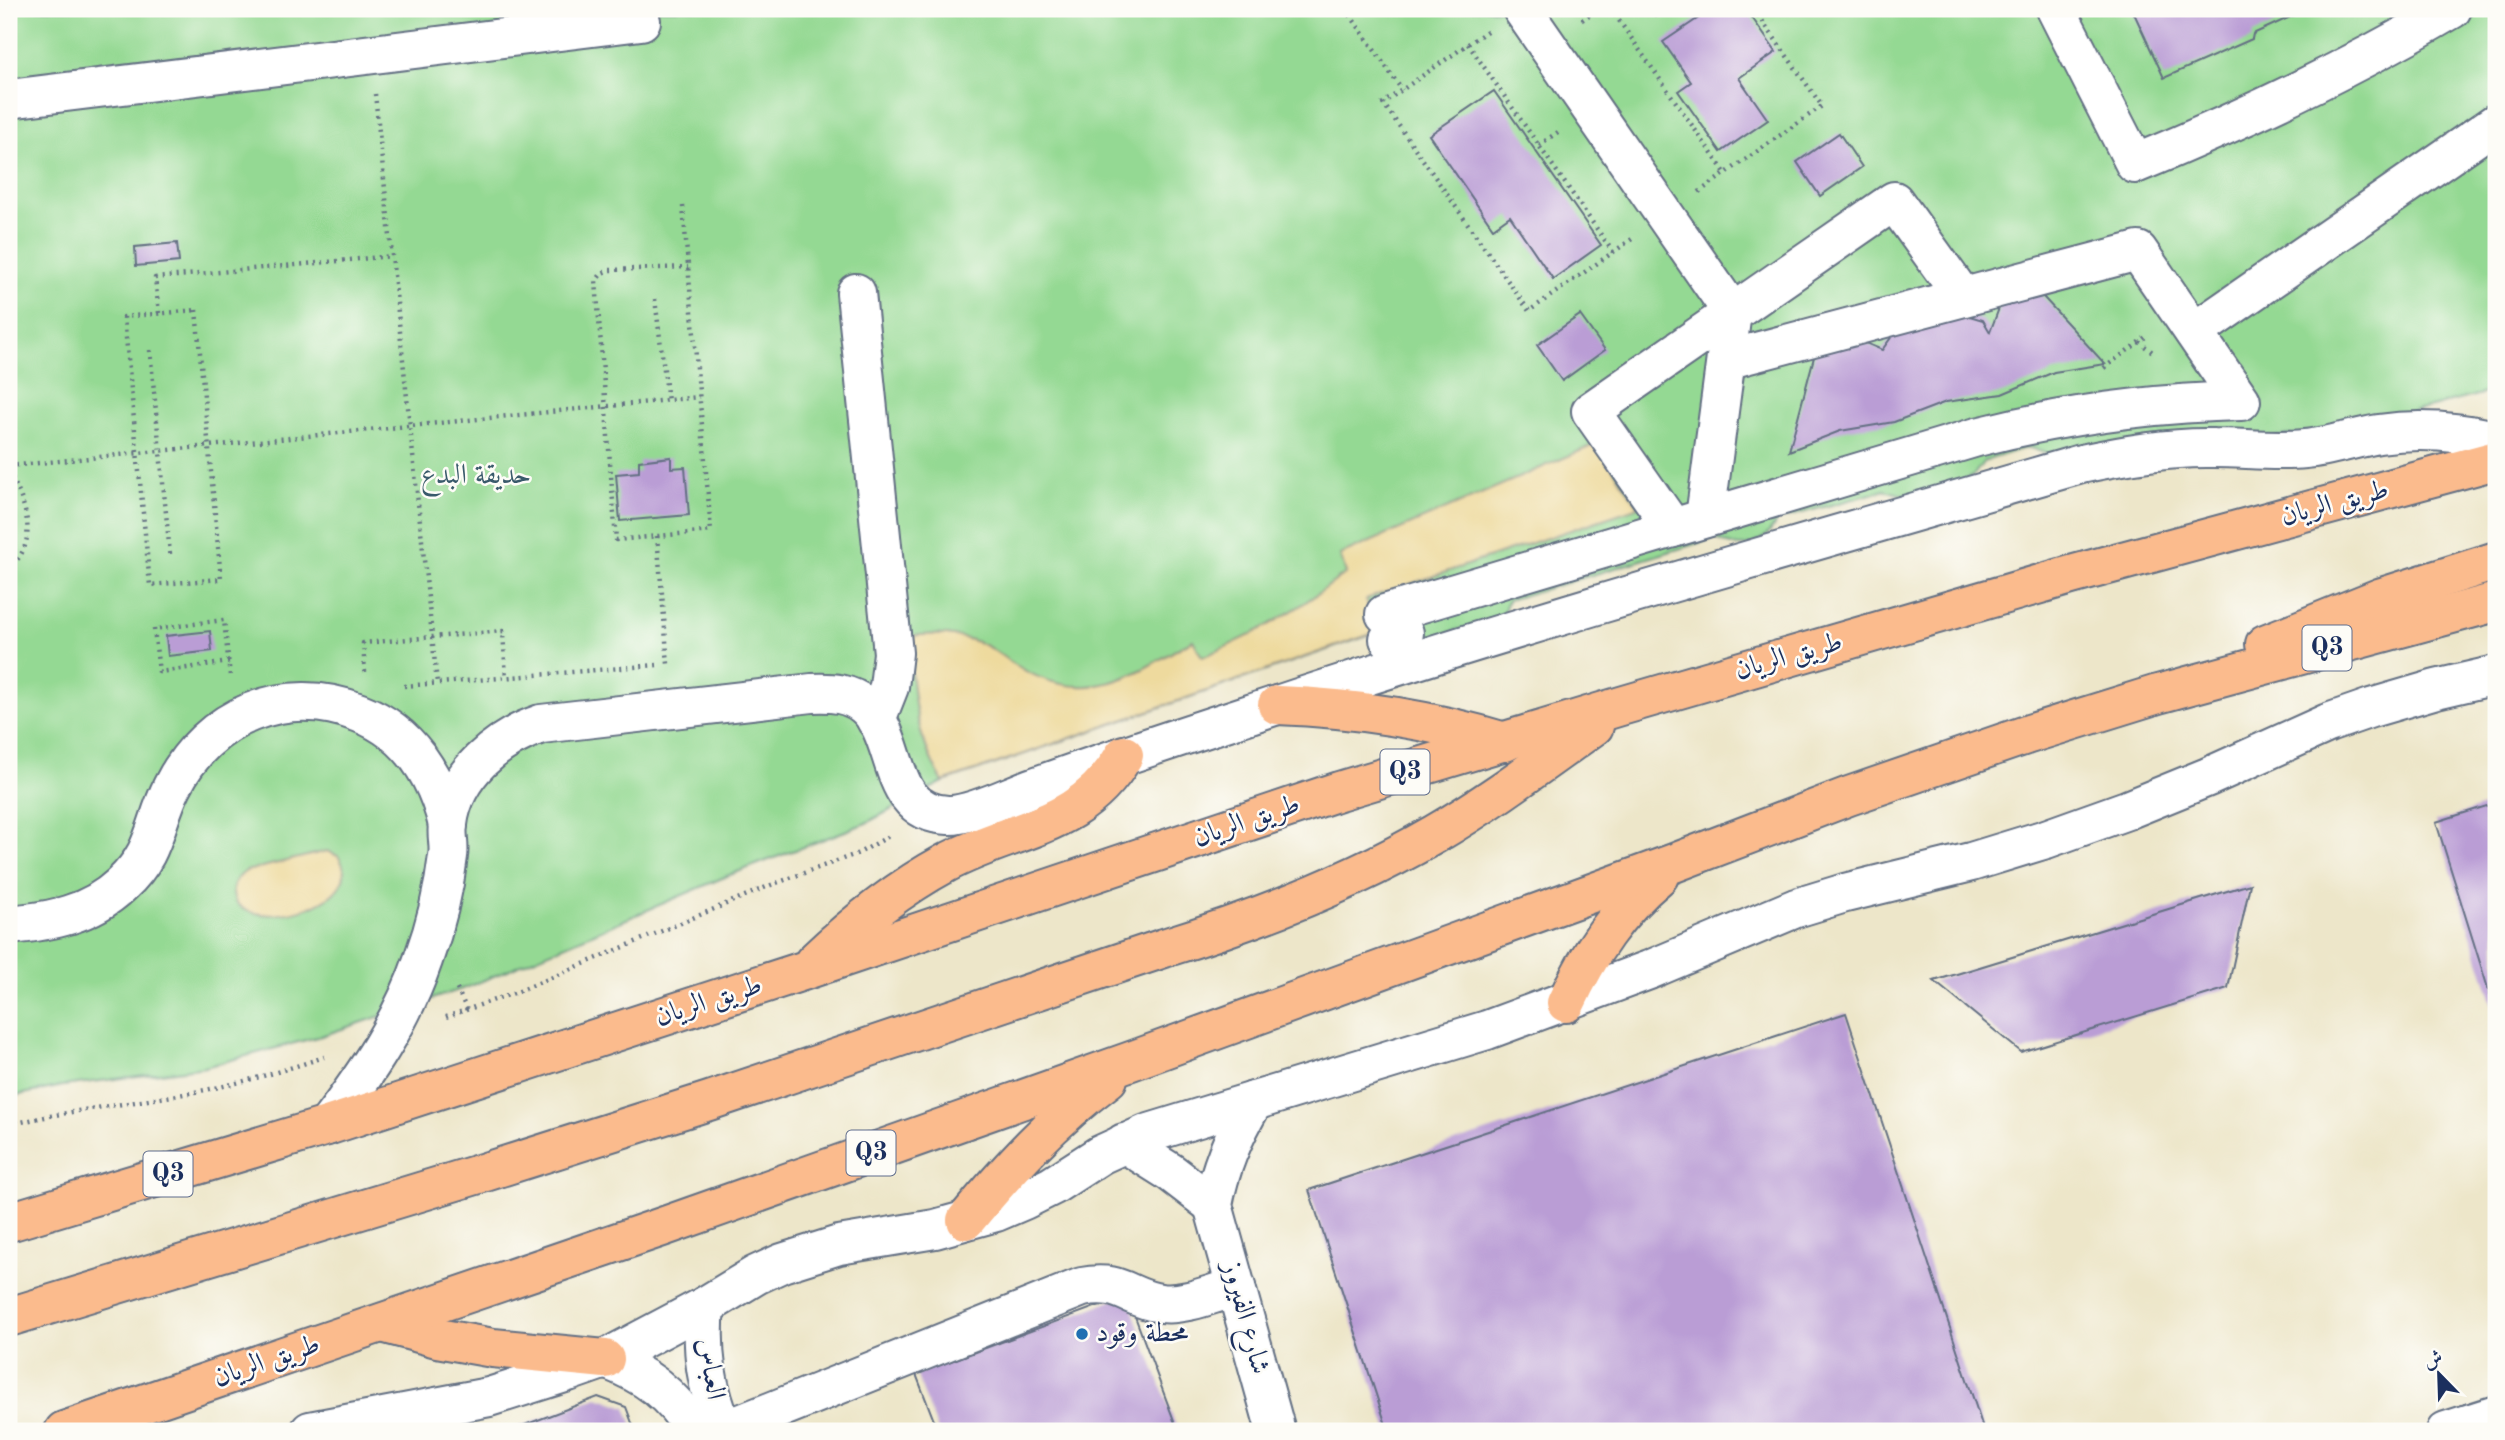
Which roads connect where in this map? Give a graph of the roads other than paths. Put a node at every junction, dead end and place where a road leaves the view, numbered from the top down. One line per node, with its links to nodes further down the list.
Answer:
1 (1522, 9): 9 (street)
2 (2056, 9): 3 (street)
3 (2452, 9)
4 (641, 21): 5 (street)
5 (9, 99)
6 (2496, 123): 10 (street)
7 (845, 294): 22 (street)
8 (1963, 297): 9 (street); 10 (street); 11 (street)
9 (1732, 312): 11 (street); 14 (street)
10 (2194, 331): 14 (street)
11 (1726, 359): 14 (street)
12 (2496, 440): 20 (street, طريق الريان)
13 (2496, 460): 21 (main road, طريق الريان / Q3)
14 (1689, 523): 17 (street)
15 (2496, 561): 19 (main road)
16 (2496, 602): 19 (main road, طريق الريان / Q3)
17 (1389, 639)
18 (2496, 675): 29 (street)
19 (2158, 694): 26 (main road, طريق الريان / Q3)
20 (1277, 705): 23 (main road); 24 (street, طريق الريان)
21 (1621, 706): 23 (main road, طريق الريان / Q3); 39 (main road)
22 (866, 709): 24 (street, طريق الريان); 25 (street)
23 (1505, 742): 28 (main road, طريق الريان / Q3)
24 (1124, 755): 28 (main road)
25 (447, 825): 27 (street); 32 (street)
26 (1674, 863): 29 (main road); 30 (main road, طريق الريان / Q3)
27 (9, 925)
28 (803, 971): 32 (main road, طريق الريان / Q3)
29 (1566, 1003): 31 (street)
30 (1131, 1061): 35 (main road); 40 (main road, طريق الريان / Q3)
31 (1254, 1101): 33 (street); 34 (street, شارع الفيروز)
32 (327, 1126): 36 (main road, طريق الريان / Q3)
33 (1124, 1143): 34 (street); 35 (street)
34 (1213, 1205): 37 (street, شارع الفيروز)
35 (966, 1220): 38 (street)
36 (9, 1222)
37 (1236, 1287): 46 (street); 47 (street, شارع الفيروز)
38 (705, 1306): 41 (street); 46 (street, العباس)
39 (9, 1317)
40 (382, 1323): 41 (main road); 43 (main road, طريق الريان / Q3)
41 (604, 1359): 44 (street); 45 (street, العباس)
42 (2496, 1415): 48 (street)
43 (64, 1431)
44 (310, 1431)
45 (695, 1431)
46 (724, 1431)
47 (1276, 1431)
48 (2446, 1431)

